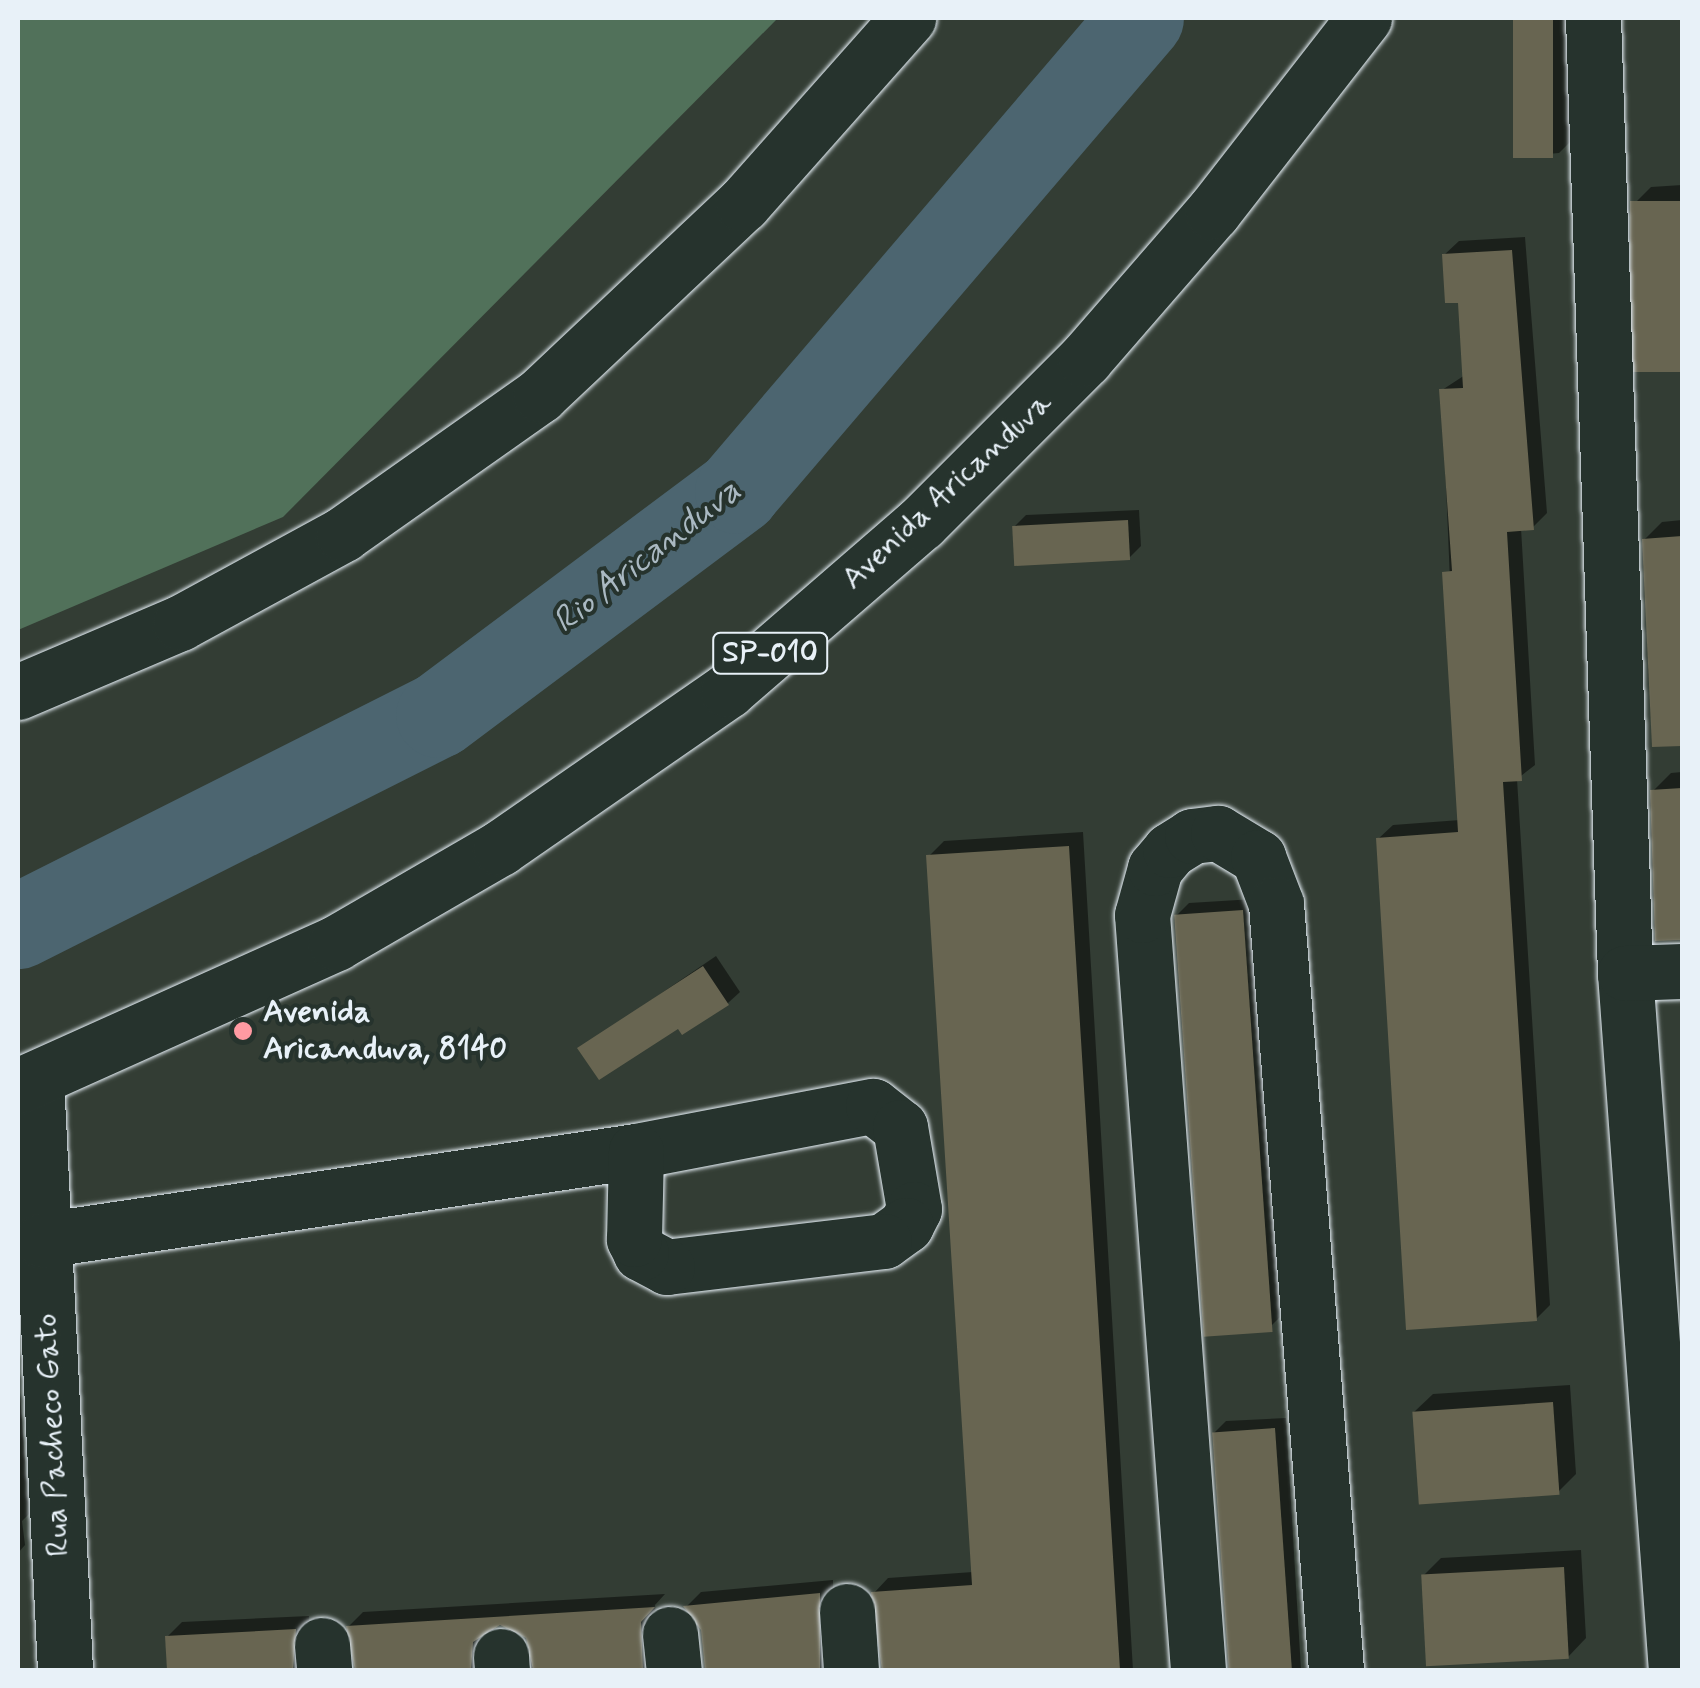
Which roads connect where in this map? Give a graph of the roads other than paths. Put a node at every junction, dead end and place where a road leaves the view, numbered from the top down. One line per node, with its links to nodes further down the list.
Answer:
1 (908, 18): 4 (main road)
2 (1364, 18): 7 (main road, Avenida Aricanduva / SP-010)
3 (1593, 18): 6 (main road)
4 (18, 692)
5 (1682, 970): 6 (main road)
6 (1625, 974): 16 (main road)
7 (27, 1083): 9 (main road, Rua Pacheco Gato)
8 (636, 1151): 8 (main road); 9 (main road)
9 (42, 1240): 10 (main road, Rua Pacheco Gato)
10 (40, 1600): 12 (main road, Rua Pacheco Gato)
11 (847, 1612): 13 (main road)
12 (64, 1670)
13 (851, 1670)
14 (1198, 1670): 15 (main road)
15 (1336, 1670)
16 (1676, 1670)

